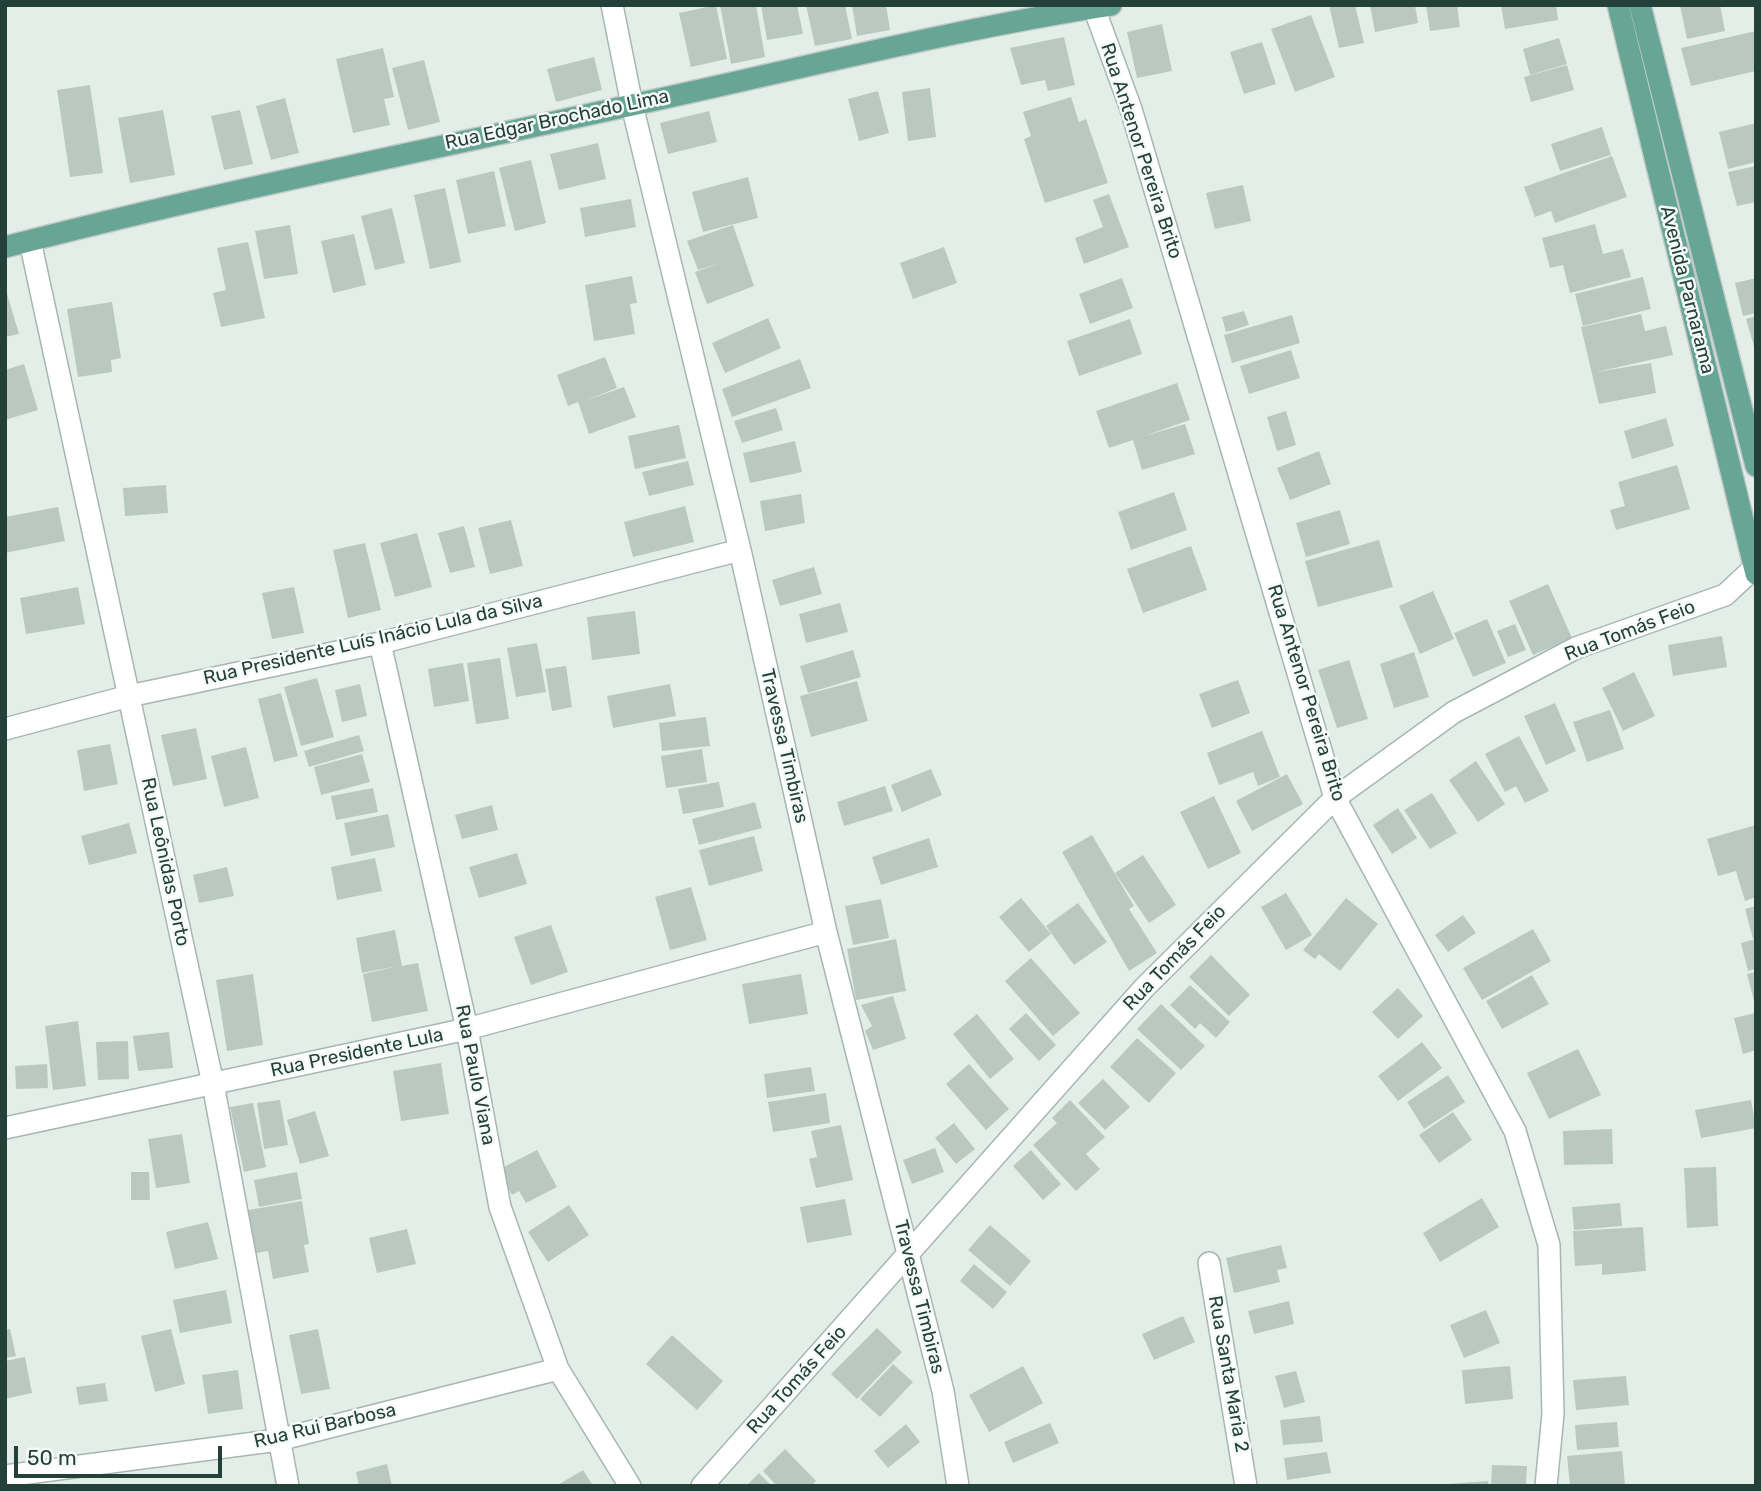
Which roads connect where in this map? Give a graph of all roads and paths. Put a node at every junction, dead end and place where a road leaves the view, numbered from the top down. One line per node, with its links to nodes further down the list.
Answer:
1 (612, 5): 5 (street, Travessa Timbiras)
2 (1618, 5): 9 (main road, Avenida Parnarama)
3 (1640, 5): 8 (main road, Avenida Parnarama)
4 (1099, 6): 5 (main road, Rua Edgar Brochado Lima); 15 (street, Rua Antenor Pereira Brito)
5 (632, 105): 6 (main road, Rua Edgar Brochado Lima); 10 (street, Travessa Timbiras)
6 (30, 241): 7 (main road, Rua Edgar Brochado Lima); 13 (street, Rua Leônidas Porto)
7 (5, 247)
8 (1756, 466)
9 (1750, 521): 11 (main road, Avenida Parnarama)
10 (740, 550): 12 (street, Rua Presidente Luís Inácio Lula da Silva); 16 (street, Travessa Timbiras)
11 (1755, 571): 15 (street, Rua Tomás Feio)
12 (380, 643): 13 (street, Rua Presidente Luís Inácio Lula da Silva); 17 (street, Rua Paulo Viana)
13 (129, 696): 14 (street, Rua Presidente Luís Inácio Lula da Silva); 18 (street, Rua Leônidas Porto)
14 (5, 729)
15 (1335, 798): 20 (street, Rua Tomás Feio); 30 (street, Rua Antenor Pereira Brito)
16 (826, 932): 17 (street, Rua Presidente Lula); 20 (street, Travessa Timbiras)
17 (467, 1029): 18 (street, Rua Presidente Lula); 22 (street, Rua Paulo Viana)
18 (213, 1084): 19 (street, Rua Presidente Lula); 23 (street, Rua Leônidas Porto)
19 (5, 1128)
20 (908, 1255): 27 (street, Rua Tomás Feio); 28 (street, Travessa Timbiras)
21 (1209, 1263): 29 (street, Rua Santa Maria 2)
22 (558, 1369): 23 (street, Rua Rui Barbosa); 26 (street, Rua Paulo Viana)
23 (278, 1440): 24 (street, Rua Rui Barbosa); 25 (street, Rua Leônidas Porto)
24 (5, 1476)
25 (288, 1486)
26 (630, 1486)
27 (702, 1486)
28 (958, 1486)
29 (1247, 1486)
30 (1546, 1486)

